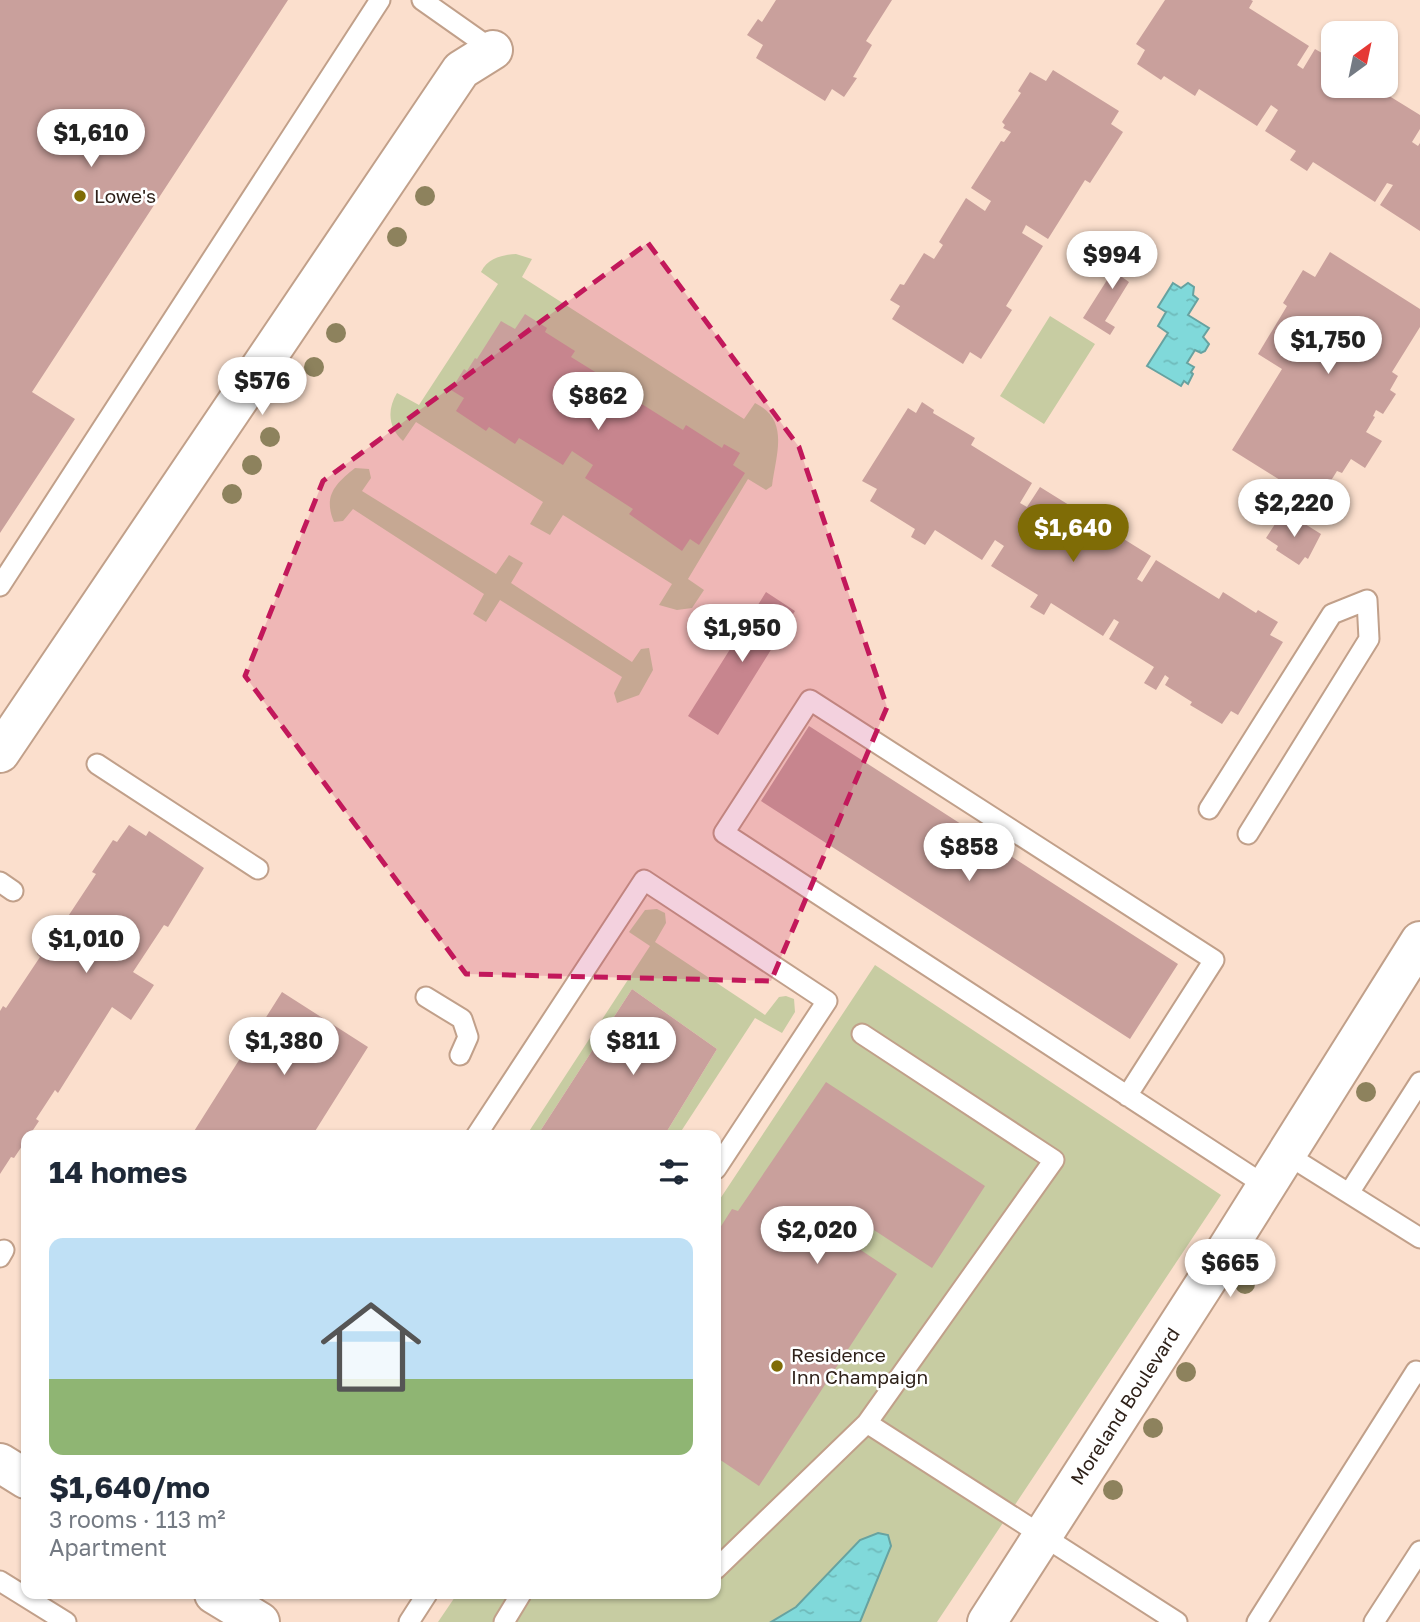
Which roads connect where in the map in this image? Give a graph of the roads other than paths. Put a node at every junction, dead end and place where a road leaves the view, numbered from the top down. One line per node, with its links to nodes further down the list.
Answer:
1 (380, 0): 4 (lane)
2 (422, 0): 3 (lane)
3 (493, 50): 5 (street)
4 (0, 586)
5 (0, 753)
6 (97, 764): 9 (lane)
7 (1209, 809): 8 (lane)
8 (1248, 834)
9 (258, 869)
10 (1420, 942): 17 (street, Moreland Boulevard)
11 (426, 997): 13 (lane)
12 (862, 1034): 23 (lane)
13 (460, 1055)
14 (1420, 1082): 20 (lane)
15 (1127, 1096): 15 (lane); 19 (lane)
16 (480, 1130): 18 (lane)
17 (1286, 1154): 19 (street, Moreland Boulevard); 20 (lane)
18 (721, 1161)
19 (1266, 1186): 26 (street, Moreland Boulevard)
20 (1349, 1193): 21 (lane)
21 (1420, 1238)
22 (1420, 1374): 41 (lane)
23 (867, 1423): 26 (lane); 28 (lane)
24 (0, 1463): 25 (street)
25 (21, 1476)
26 (1042, 1536): 39 (street, Moreland Boulevard); 40 (lane)
27 (1420, 1551): 42 (lane)
28 (721, 1564)
29 (0, 1581): 30 (lane)
30 (21, 1594)
31 (29, 1599): 35 (lane)
32 (222, 1599): 36 (street)
33 (425, 1599): 37 (lane)
34 (518, 1599): 38 (lane)
35 (66, 1622)
36 (260, 1622)
37 (409, 1622)
38 (503, 1622)
39 (987, 1622)
40 (1177, 1622)
41 (1257, 1622)
42 (1374, 1622)

